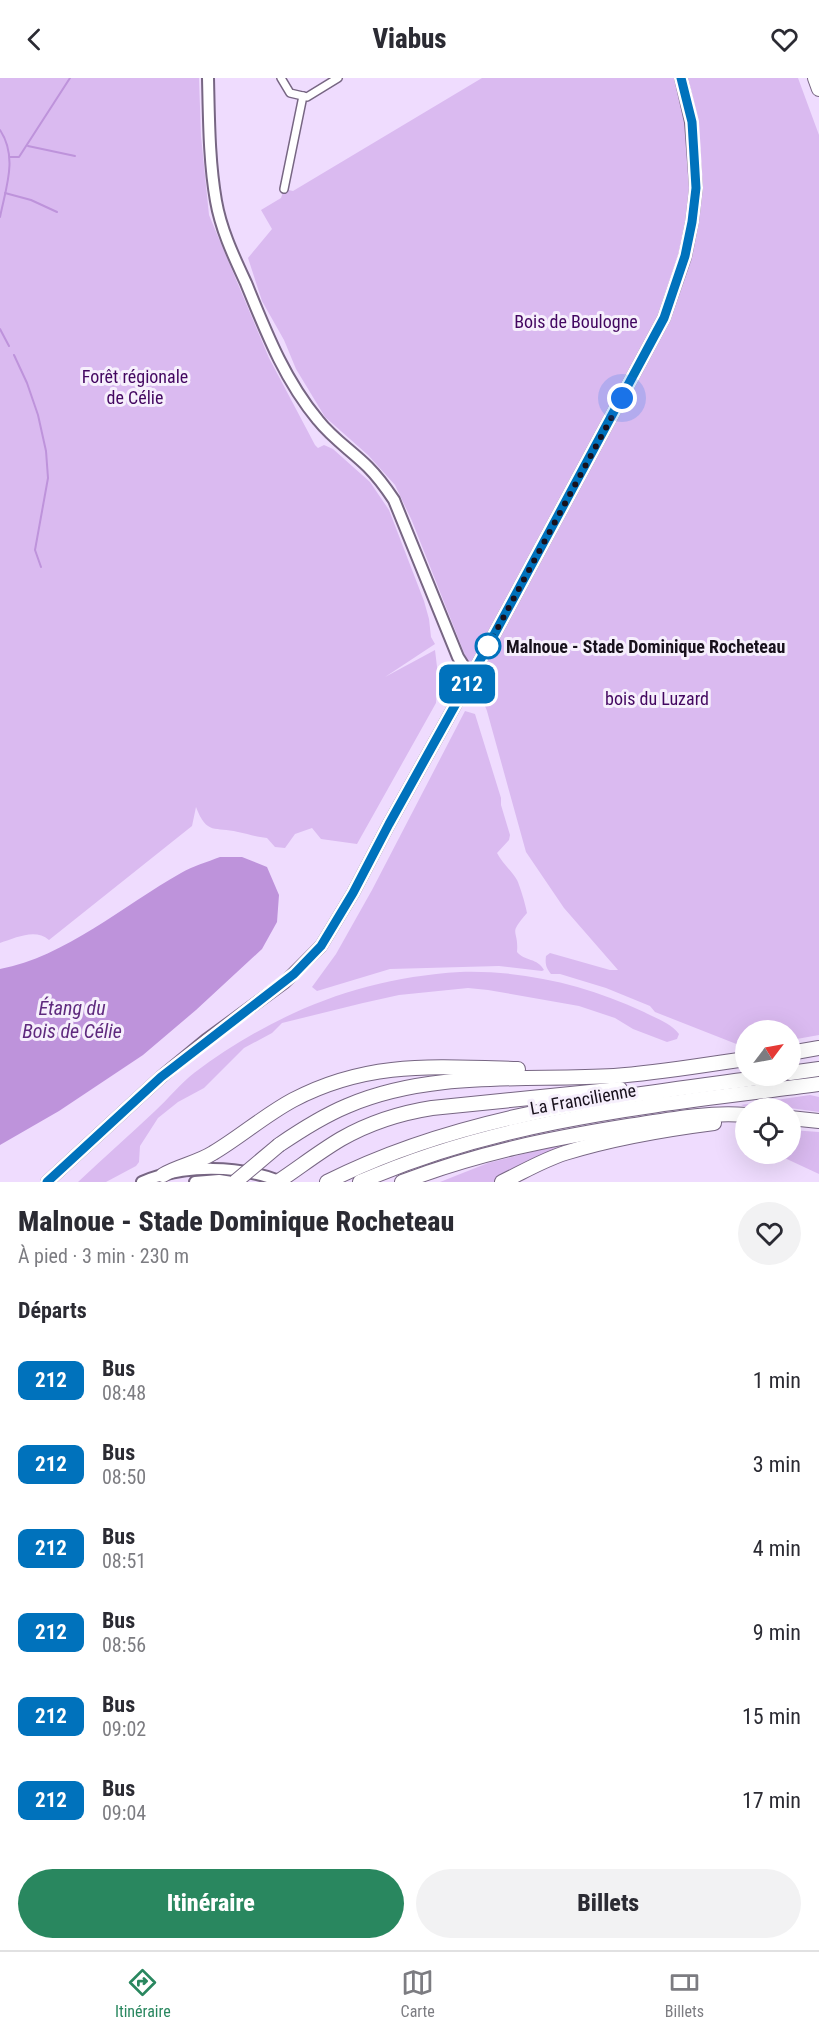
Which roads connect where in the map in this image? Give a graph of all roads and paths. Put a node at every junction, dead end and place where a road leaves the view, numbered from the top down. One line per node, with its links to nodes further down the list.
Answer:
1 (208, 78): 9 (main road)
2 (280, 78): 7 (street)
3 (338, 78): 7 (street)
4 (681, 78): 9 (main road)
5 (815, 78): 6 (highway)
6 (819, 89)
7 (303, 96): 8 (street)
8 (284, 189)
9 (473, 673): 26 (main road)
10 (819, 1048): 11 (highway)
11 (801, 1051)
12 (735, 1060): 15 (highway)
13 (819, 1069): 14 (highway)
14 (801, 1071)
15 (569, 1077): 23 (highway); 29 (highway, bridge)
16 (735, 1081): 18 (highway, La Francilienne)
17 (819, 1084): 30 (highway, La Francilienne)
18 (669, 1090): 24 (highway, La Francilienne); 25 (highway)
19 (735, 1115): 31 (highway)
20 (735, 1119): 32 (highway)
21 (801, 1119): 22 (highway)
22 (819, 1121)
23 (162, 1175): 25 (main road); 27 (main road)
24 (330, 1180)
25 (281, 1181)
26 (47, 1182)
27 (142, 1182)
28 (195, 1182): 29 (main road)
29 (233, 1182)
30 (360, 1182)
31 (402, 1182)
32 (502, 1182)

